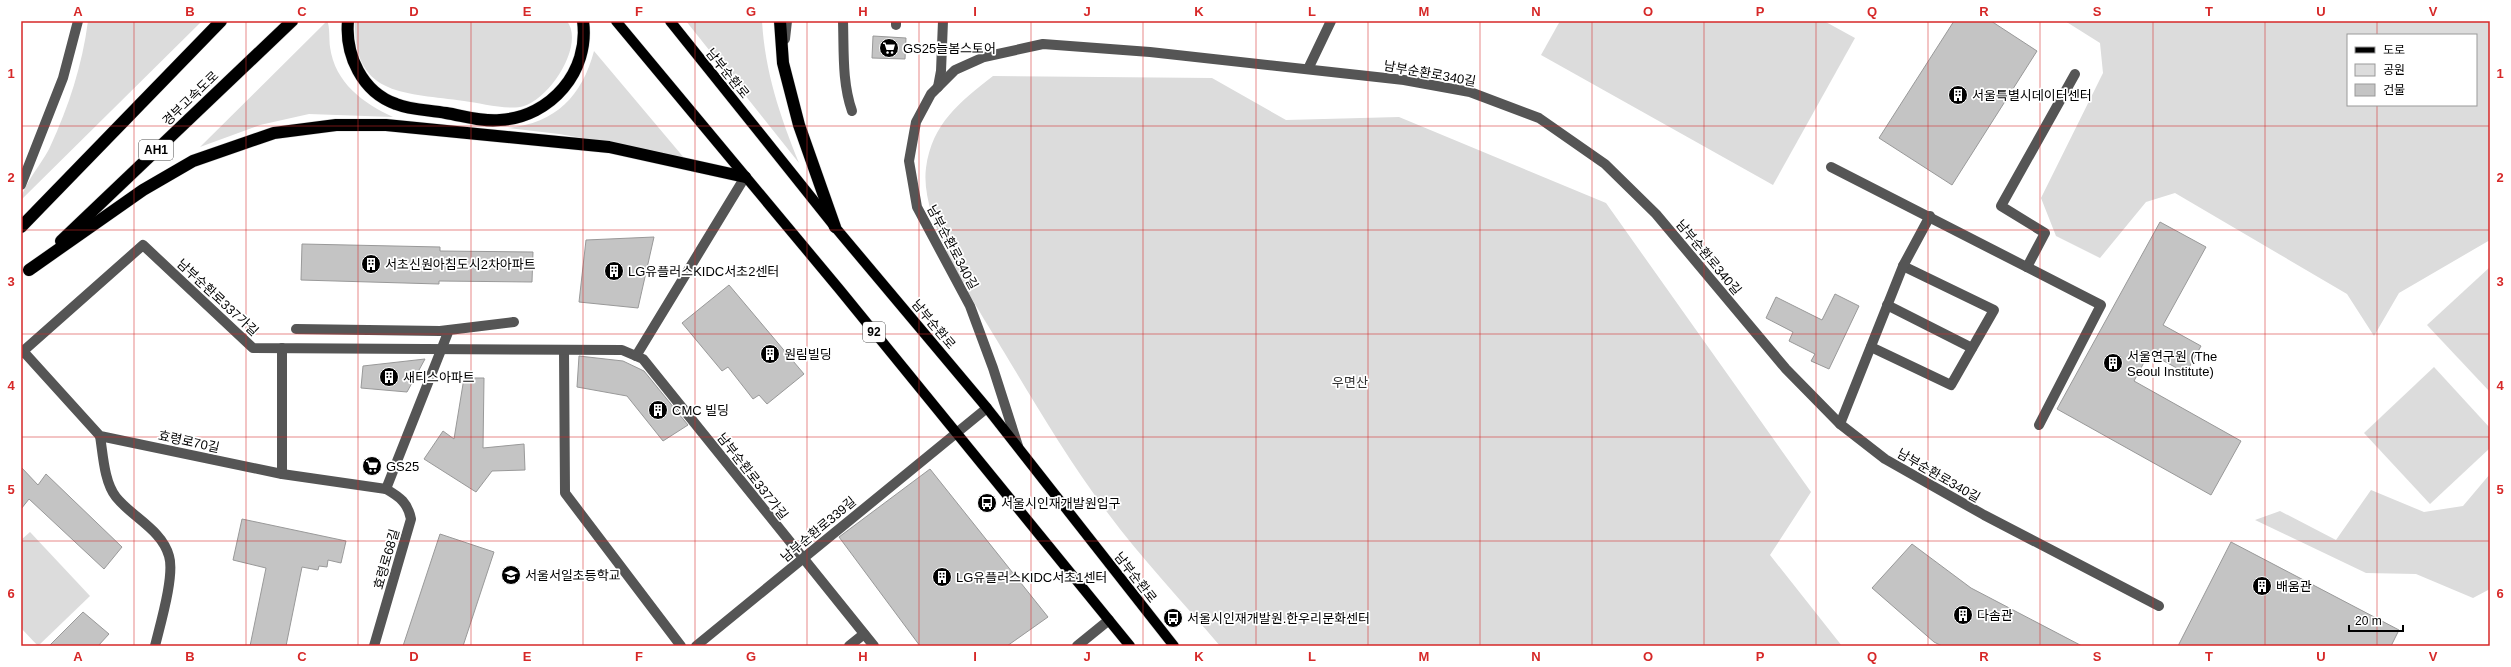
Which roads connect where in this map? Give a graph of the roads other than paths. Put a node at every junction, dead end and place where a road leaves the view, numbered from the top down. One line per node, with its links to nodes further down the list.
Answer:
1 (78, 21): 20 (street)
2 (221, 21): 23 (highway)
3 (292, 21): 26 (highway, 경부고속도로 / AH1)
4 (348, 21): 5 (highway)
5 (584, 21)
6 (616, 21): 19 (main road, 92)
7 (670, 21): 22 (main road, 남부순환로)
8 (780, 21): 13 (highway)
9 (787, 21): 13 (street)
10 (843, 21): 17 (street)
11 (943, 21): 16 (street)
12 (1331, 21): 14 (street)
13 (783, 63): 22 (highway)
14 (1308, 69): 16 (street, 남부순환로340길); 37 (street, 남부순환로340길)
15 (2075, 74): 25 (street)
16 (938, 87): 41 (street, 남부순환로340길)
17 (852, 111)
18 (1831, 167): 21 (street)
19 (745, 177): 26 (highway); 35 (street); 39 (main road, 92)
20 (21, 185)
21 (1930, 216): 24 (street); 25 (street)
22 (835, 227): 36 (main road, 남부순환로)
23 (21, 228)
24 (1903, 266): 27 (street); 31 (street)
25 (2027, 267): 38 (street)
26 (25, 275)
27 (1887, 306): 29 (street); 31 (street)
28 (296, 329): 32 (street)
29 (1871, 347): 31 (street); 37 (street)
30 (282, 348): 32 (street, 남부순환로337가길); 34 (street, 남부순환로337가길); 42 (street)
31 (1972, 348)
32 (443, 349): 33 (street, 남부순환로337가길); 43 (street)
33 (564, 350): 35 (street, 남부순환로337가길); 50 (street)
34 (22, 352): 40 (street)
35 (636, 356): 44 (street, 남부순환로337가길)
36 (988, 408): 39 (street, 남부순환로339길); 41 (main road, 남부순환로)
37 (1840, 424): 45 (street, 남부순환로340길)
38 (2040, 425)
39 (956, 432): 44 (street, 남부순환로339길); 46 (main road, 92)
40 (100, 436): 42 (street, 효령로70길); 48 (street)
41 (1018, 446): 56 (main road, 남부순환로)
42 (282, 474): 43 (street, 효령로70길)
43 (386, 489): 49 (street, 효령로68길)
44 (802, 559): 47 (street, 남부순환로337가길); 51 (street, 남부순환로339길)
45 (2159, 606)
46 (1108, 620): 54 (street); 55 (main road, 92)
47 (864, 634): 52 (street); 53 (street, 남부순환로337가길)
48 (155, 646)
49 (374, 646)
50 (681, 646)
51 (696, 646)
52 (849, 646)
53 (874, 646)
54 (1077, 646)
55 (1130, 646)
56 (1174, 646)

